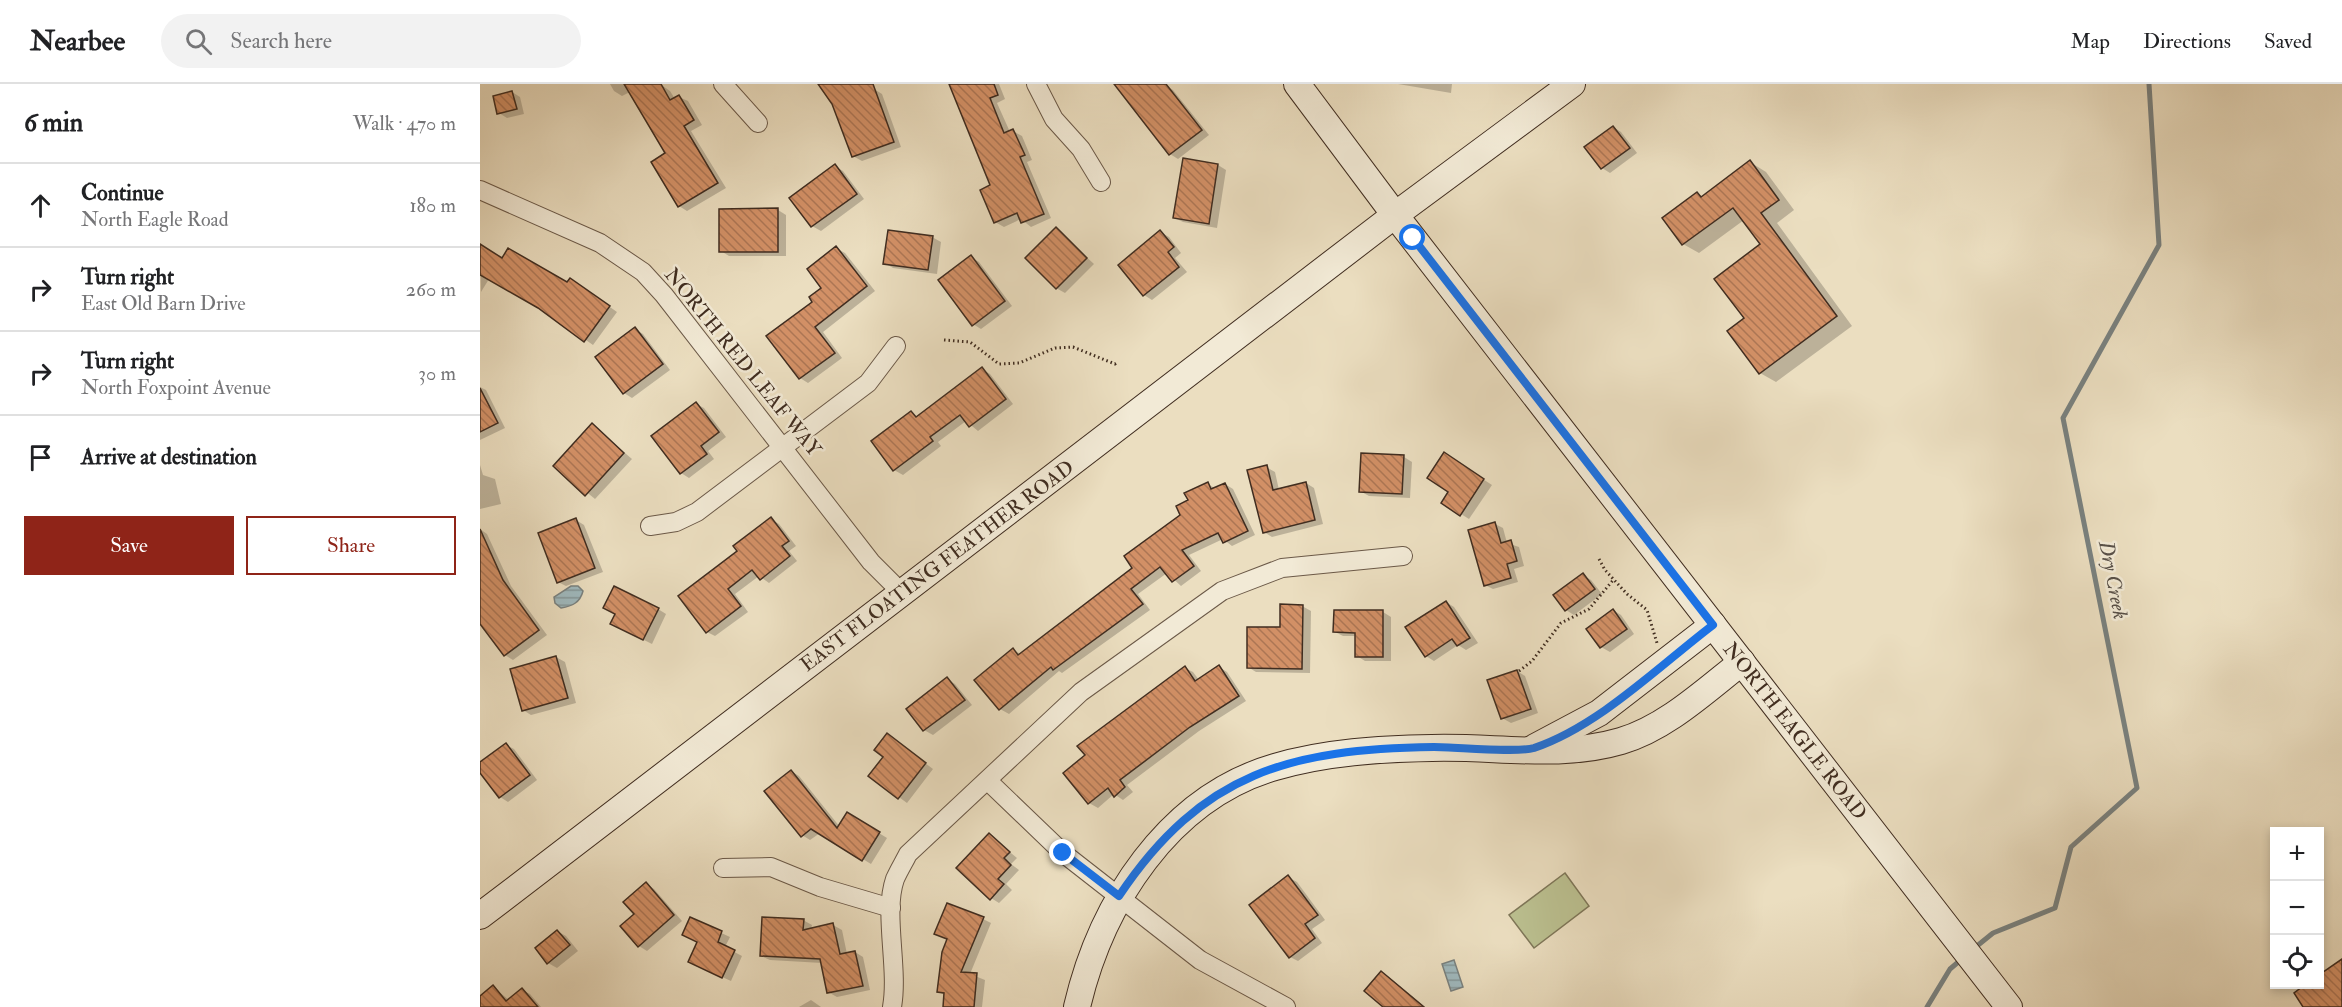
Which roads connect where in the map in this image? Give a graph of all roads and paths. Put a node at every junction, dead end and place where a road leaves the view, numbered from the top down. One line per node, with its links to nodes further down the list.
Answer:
1 (723, 84): 5 (street)
2 (1036, 84): 6 (street)
3 (1297, 84): 8 (main road, NORTH EAGLE ROAD)
4 (1572, 84): 8 (main road, EAST FLOATING FEATHER ROAD)
5 (758, 123)
6 (1101, 182)
7 (480, 190): 12 (street, NORTH RED LEAF WAY)
8 (1395, 215): 17 (main road, EAST FLOATING FEATHER ROAD); 18 (main road, NORTH EAGLE ROAD)
9 (944, 340): 11 (path)
10 (896, 346): 12 (street)
11 (1118, 362)
12 (784, 447): 13 (street); 17 (street, NORTH RED LEAF WAY)
13 (650, 526)
14 (1403, 556): 23 (street)
15 (1599, 559): 16 (path)
16 (1614, 579): 19 (path); 21 (path)
17 (902, 593): 27 (main road, EAST FLOATING FEATHER ROAD)
18 (1713, 625): 20 (main road, NORTH EAGLE ROAD); 22 (main road)
19 (1658, 648)
20 (1742, 662): 22 (main road); 31 (main road, NORTH EAGLE ROAD)
21 (1519, 671)
22 (1532, 749): 25 (main road)
23 (988, 781): 25 (street); 26 (street)
24 (723, 868): 26 (street)
25 (1119, 896): 29 (main road); 30 (street)
26 (891, 908): 28 (street)
27 (480, 916)
28 (892, 1007)
29 (1077, 1007)
30 (1286, 1007)
31 (2009, 1007)

